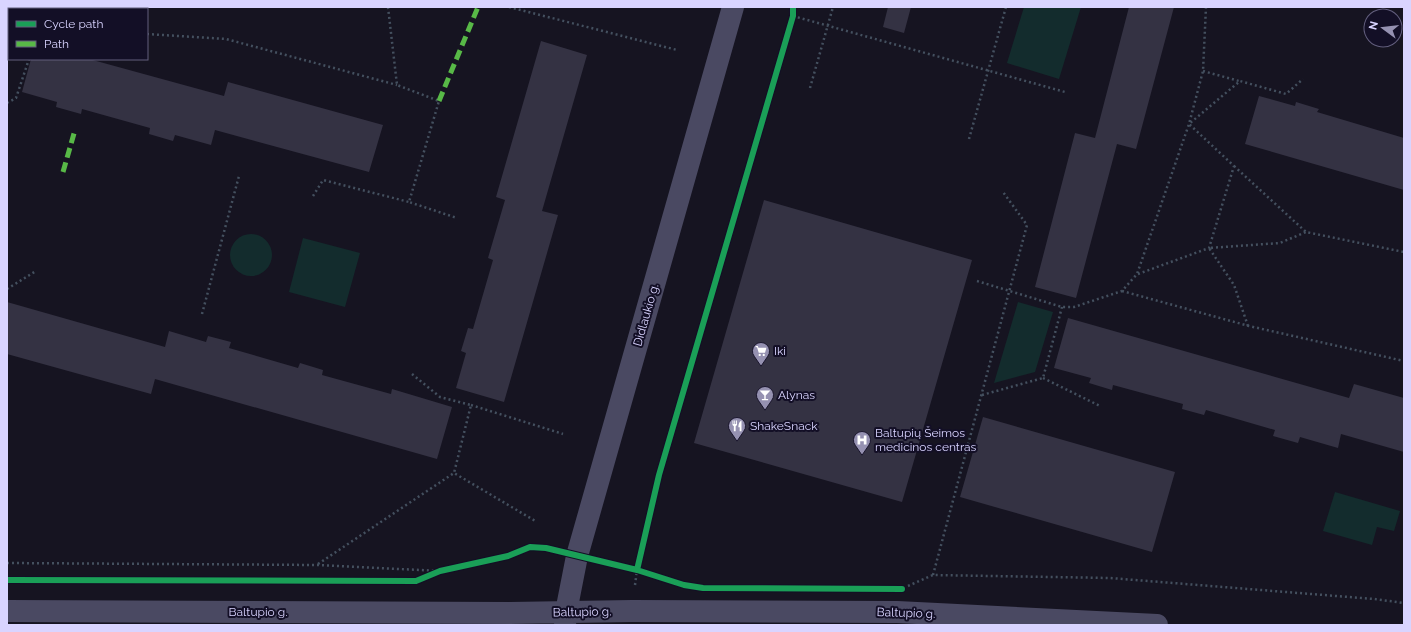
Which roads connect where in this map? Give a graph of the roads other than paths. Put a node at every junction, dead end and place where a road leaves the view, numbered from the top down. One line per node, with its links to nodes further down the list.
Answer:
1 (733, 7): 3 (street, Didlaukio g.)
2 (7, 610): 3 (street, Baltupio g.)
3 (566, 619): 4 (street, Baltupio g.)
4 (1157, 625)

